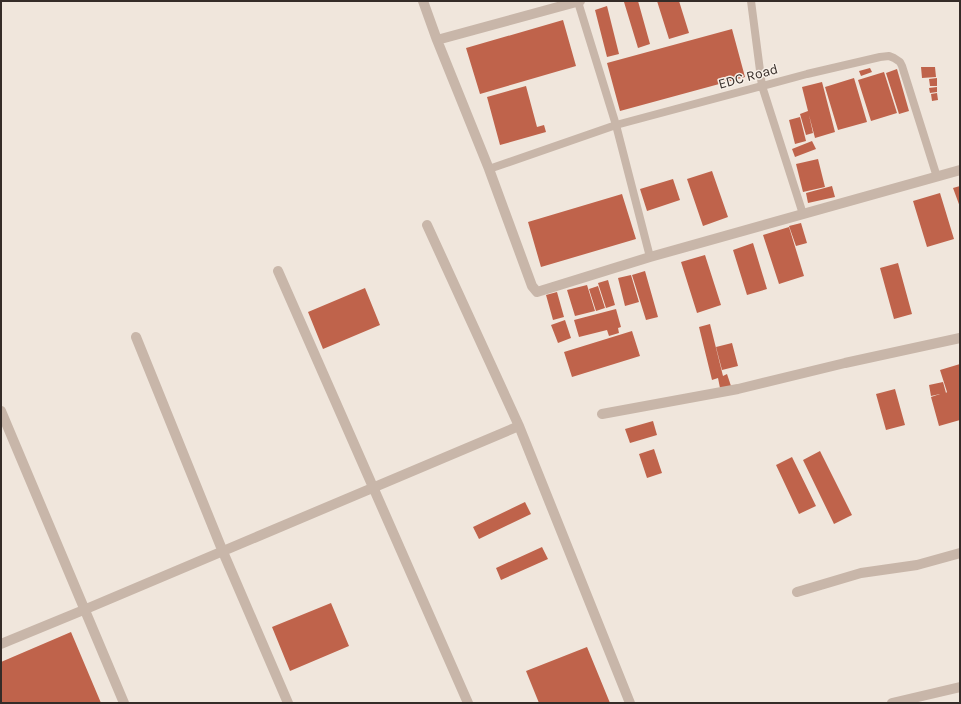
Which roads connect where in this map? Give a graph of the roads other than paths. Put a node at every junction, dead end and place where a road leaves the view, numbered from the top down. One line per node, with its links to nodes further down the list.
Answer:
1 (423, 1): 4 (street)
2 (579, 1): 4 (street); 6 (lane)
3 (751, 1): 5 (lane)
4 (437, 40): 7 (street)
5 (762, 86): 6 (lane, EDC Road); 9 (lane, EDC Road); 10 (lane)
6 (616, 125): 7 (lane, EDC Road); 12 (lane)
7 (489, 169): 12 (street)
8 (960, 170): 9 (street)
9 (937, 176): 10 (street)
10 (803, 214): 12 (street)
11 (427, 225): 18 (street)
12 (650, 257)
13 (278, 271): 19 (street)
14 (136, 337): 20 (street)
15 (960, 338): 17 (street)
16 (1, 411): 23 (street)
17 (602, 414)
18 (519, 426): 19 (street); 29 (street)
19 (374, 488): 20 (street); 28 (street)
20 (223, 552): 23 (street); 27 (street)
21 (960, 554): 22 (street)
22 (797, 592)
23 (86, 610): 24 (street); 26 (street)
24 (1, 644)
25 (960, 687): 30 (street)
26 (124, 703)
27 (288, 703)
28 (468, 703)
29 (630, 703)
30 (892, 703)

